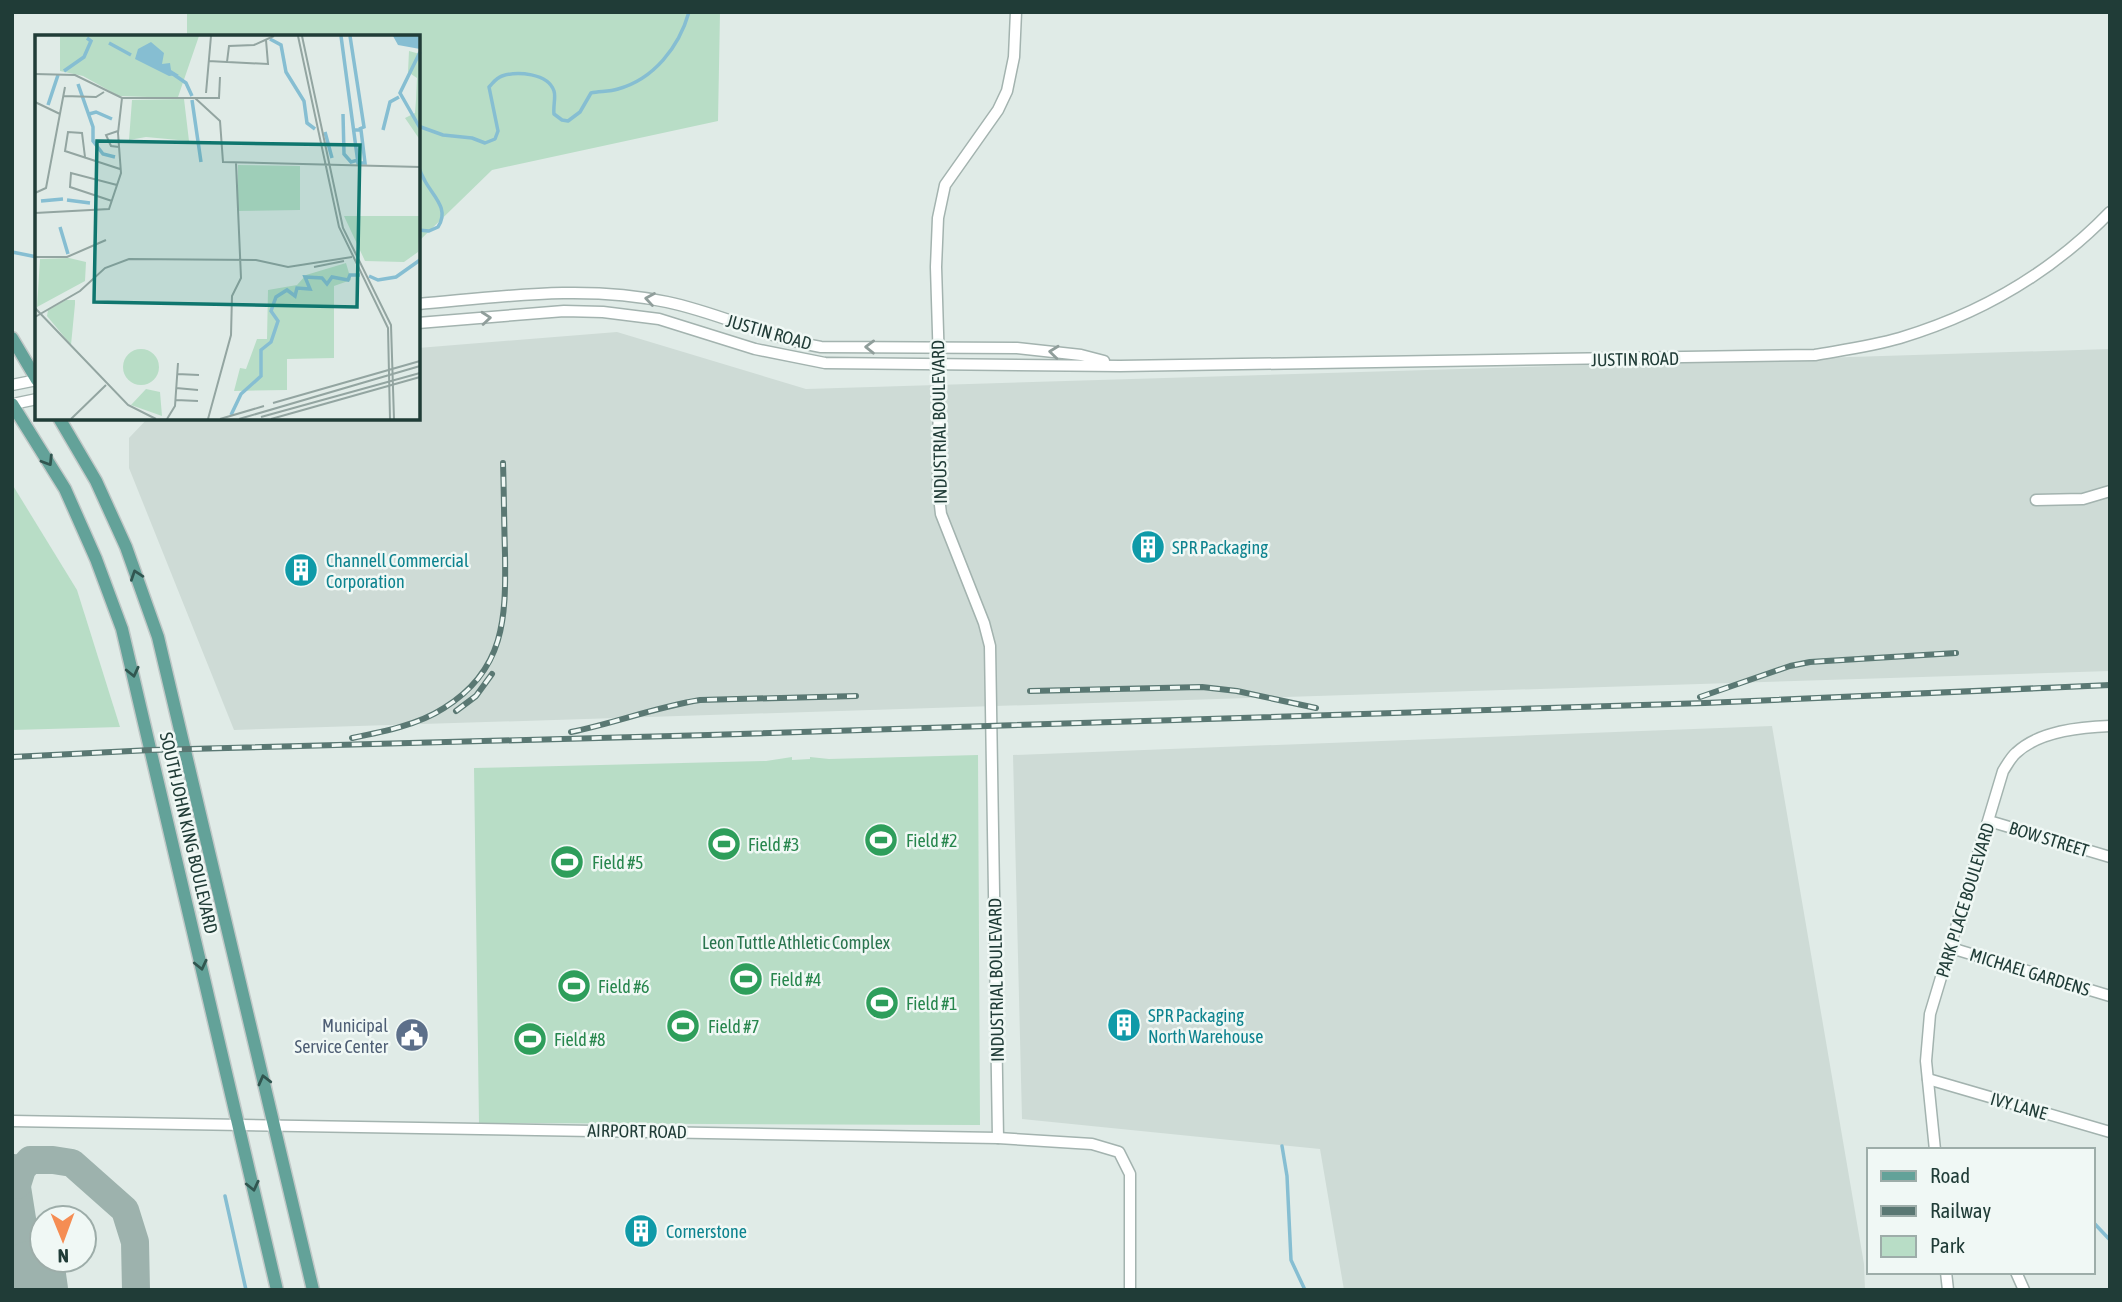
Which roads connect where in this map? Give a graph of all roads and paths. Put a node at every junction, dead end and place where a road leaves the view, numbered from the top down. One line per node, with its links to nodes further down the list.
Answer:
1 (1016, 12): 7 (street, INDUSTRIAL BOULEVARD)
2 (2110, 212): 10 (street, JUSTIN ROAD)
3 (420, 304): 5 (street, JUSTIN ROAD, one-way to 3)
4 (420, 323): 8 (street, JUSTIN ROAD, one-way to 8)
5 (761, 332): 7 (street, JUSTIN ROAD, one-way to 5); 8 (street)
6 (12, 338): 11 (main road)
7 (939, 348): 9 (street, INDUSTRIAL BOULEVARD); 10 (street, JUSTIN ROAD, one-way to 7)
8 (755, 349): 9 (street, JUSTIN ROAD)
9 (939, 365): 10 (street, JUSTIN ROAD); 29 (street, INDUSTRIAL BOULEVARD)
10 (1120, 366)
11 (35, 377)
12 (35, 380): 13 (street)
13 (12, 384)
14 (35, 400): 15 (street)
15 (12, 404): 26 (main road, SOUTH JOHN KING BOULEVARD, one-way to 26)
16 (60, 420): 27 (main road, SOUTH JOHN KING BOULEVARD, one-way to 16)
17 (2110, 491): 18 (street)
18 (2036, 500)
19 (2110, 726): 20 (street, PARK PLACE BOULEVARD)
20 (1989, 821): 21 (street, BOW STREET); 22 (street, PARK PLACE BOULEVARD)
21 (2110, 858)
22 (1951, 948): 23 (street, MICHAEL GARDENS); 24 (street, PARK PLACE BOULEVARD)
23 (2110, 996)
24 (1928, 1079): 28 (street, IVY LANE); 30 (street, PARK PLACE BOULEVARD)
25 (12, 1121): 26 (street, AIRPORT ROAD)
26 (239, 1124): 27 (street, AIRPORT ROAD); 32 (main road, SOUTH JOHN KING BOULEVARD, one-way to 32)
27 (275, 1125): 29 (street, AIRPORT ROAD); 33 (main road, SOUTH JOHN KING BOULEVARD)
28 (2110, 1132)
29 (999, 1138): 34 (street, AIRPORT ROAD)
30 (1935, 1148)
31 (2017, 1274): 35 (street)
32 (277, 1290)
33 (313, 1290)
34 (1130, 1290)
35 (2024, 1290)

